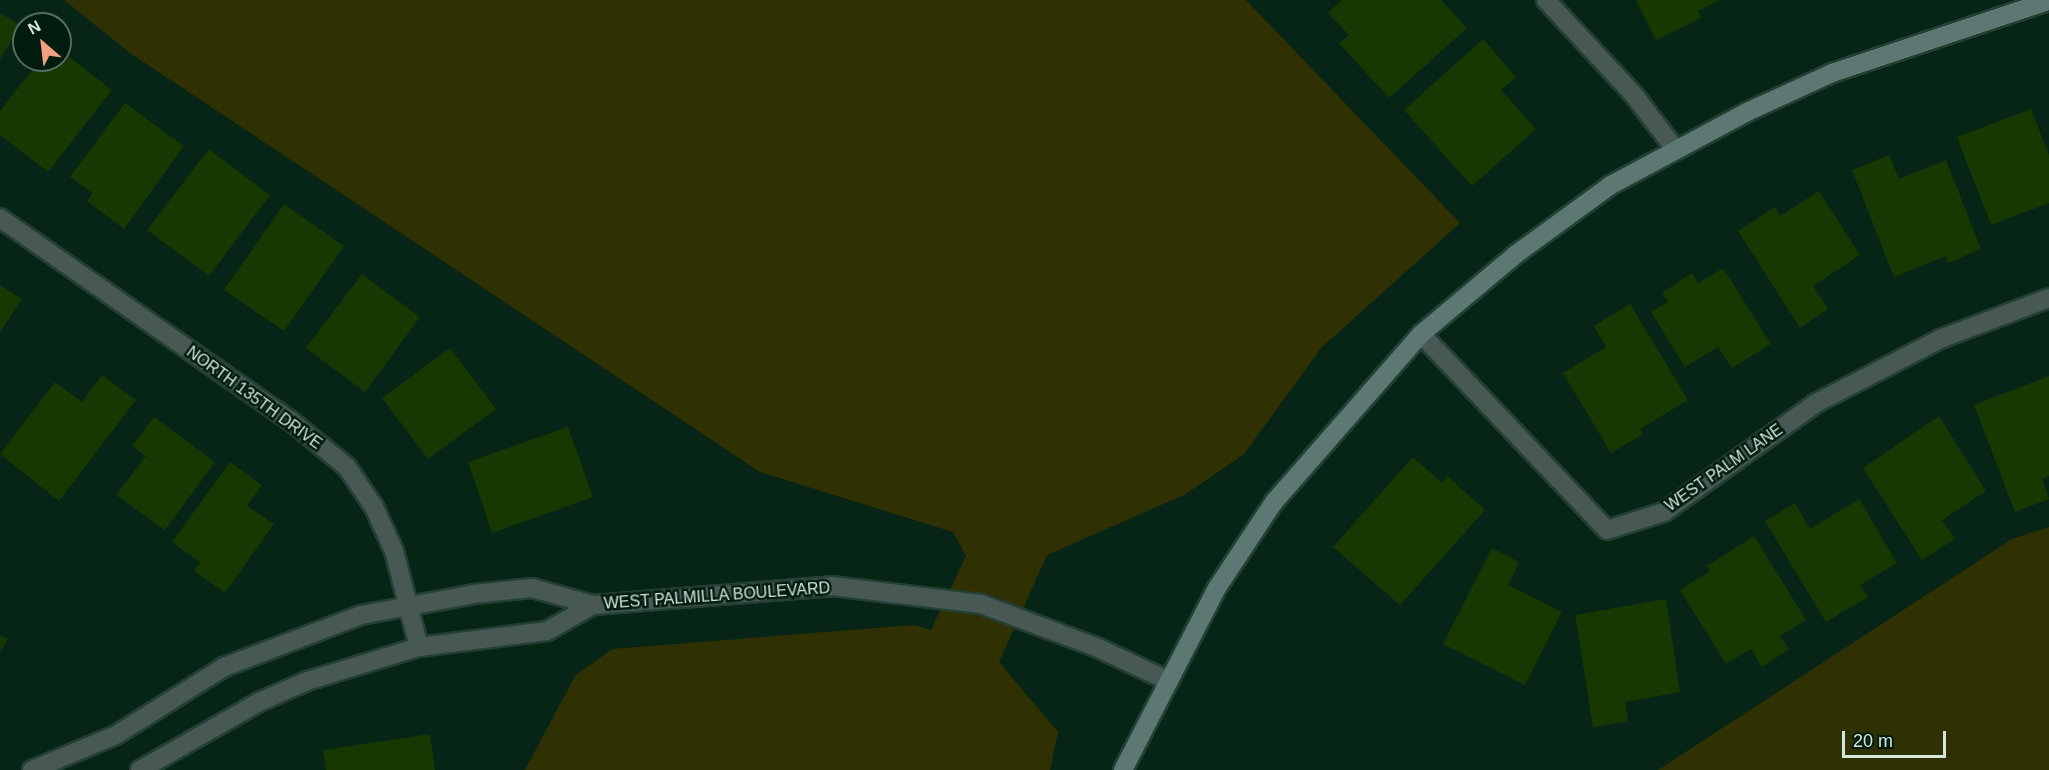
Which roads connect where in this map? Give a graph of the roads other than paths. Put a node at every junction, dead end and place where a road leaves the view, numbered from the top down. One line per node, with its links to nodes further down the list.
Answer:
1 (1546, 0): 3 (street)
2 (2049, 1): 3 (street)
3 (1675, 149): 6 (street)
4 (0, 218): 7 (street, NORTH 135TH DRIVE)
5 (2049, 298): 6 (street, WEST PALM LANE)
6 (1421, 334): 10 (street)
7 (410, 604): 8 (street); 9 (street, NORTH 135TH DRIVE); 11 (street)
8 (593, 605): 9 (street, WEST PALMILLA BOULEVARD); 10 (street, WEST PALMILLA BOULEVARD)
9 (419, 647): 12 (street, WEST PALMILLA BOULEVARD)
10 (1169, 681): 13 (street)
11 (32, 770)
12 (140, 770)
13 (1123, 770)

